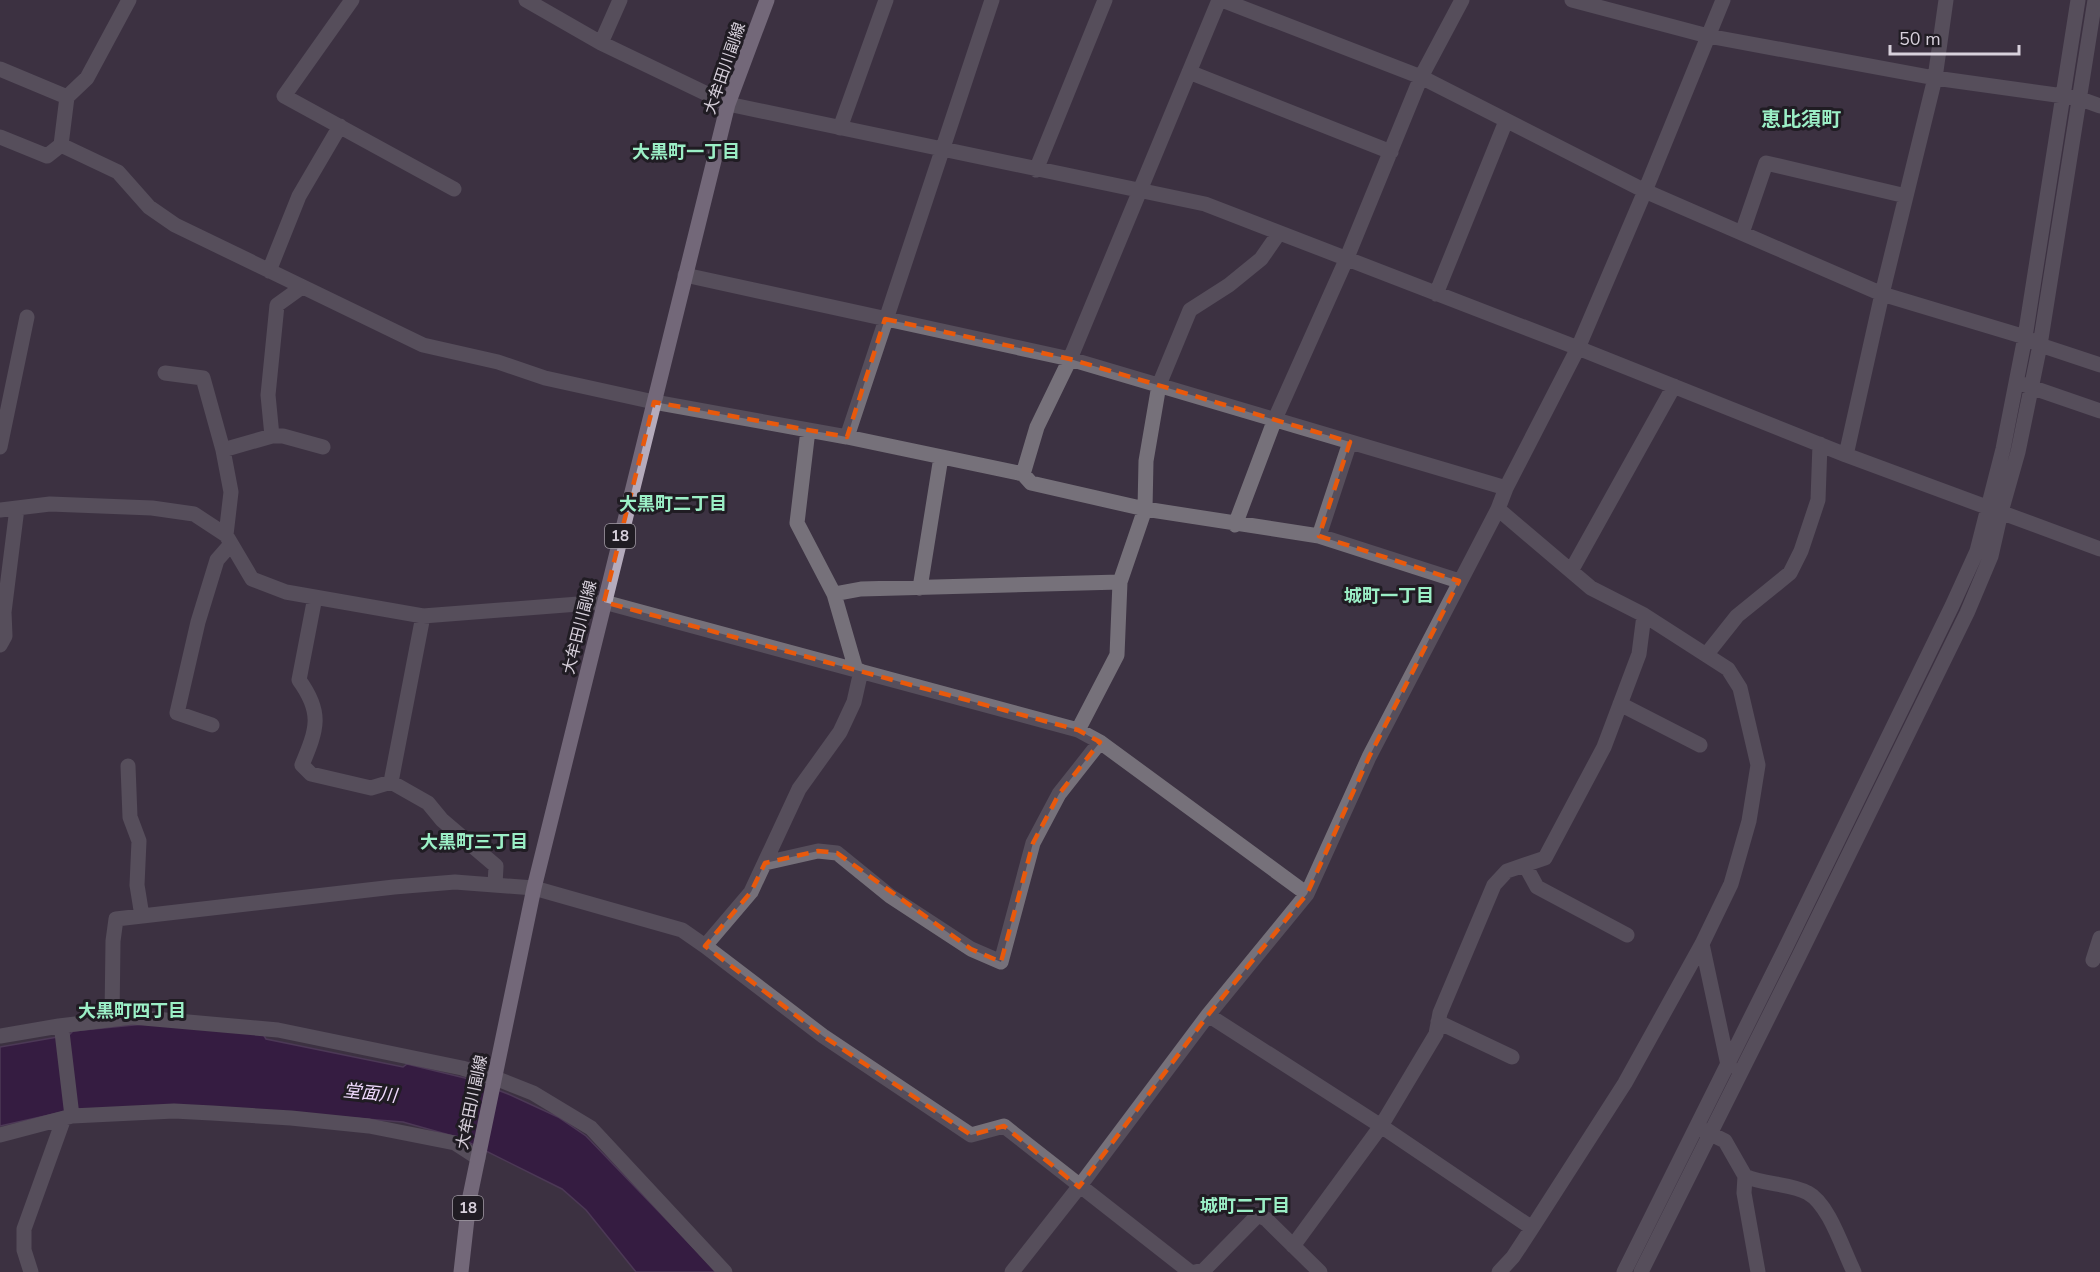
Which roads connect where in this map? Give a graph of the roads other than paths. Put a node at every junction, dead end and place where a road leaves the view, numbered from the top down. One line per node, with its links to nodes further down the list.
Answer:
1 (129, 0): 24 (street)
2 (352, 0): 29 (street)
3 (526, 0): 19 (street)
4 (620, 0): 19 (street)
5 (767, 0): 26 (main road, 大牟田川副線 / 18)
6 (886, 0): 30 (street)
7 (992, 0): 33 (street)
8 (1105, 0): 35 (street)
9 (1220, 0): 21 (street); 22 (street)
10 (1462, 0): 22 (street)
11 (1572, 0): 18 (street)
12 (1723, 0): 18 (street)
13 (1946, 0): 23 (street)
14 (2078, 0): 16 (street)
15 (2095, 0): 17 (street)
16 (2075, 23): 17 (street); 25 (street)
17 (2096, 29): 25 (street)
18 (1708, 36): 23 (street); 37 (street)
19 (601, 44): 26 (street)
20 (0, 69): 24 (street)
21 (1189, 72): 34 (street); 38 (street)
22 (1421, 78): 28 (street); 34 (street)
23 (1935, 78): 25 (street); 39 (street)
24 (67, 97): 32 (street)
25 (2070, 97): 27 (street); 50 (street); 51 (street)
26 (728, 104): 30 (street); 44 (main road, 大牟田川副線 / 18)
27 (2100, 105)
28 (1506, 121): 37 (street); 46 (street)
29 (340, 126): 36 (street); 43 (street)
30 (840, 128): 33 (street)
31 (0, 137): 32 (street)
32 (61, 145): 43 (street)
33 (943, 150): 35 (street); 49 (street)
34 (1390, 152): 42 (street)
35 (1036, 170): 38 (street)
36 (454, 189)
37 (1645, 191): 41 (street); 52 (street)
38 (1139, 192): 40 (street); 53 (street)
39 (1906, 196): 41 (street); 47 (street)
40 (1279, 233): 42 (street); 57 (street)
41 (1742, 233): 47 (street)
42 (1346, 260): 46 (street); 62 (street)
43 (269, 271): 45 (street)
44 (686, 275): 49 (street); 60 (main road, 大牟田川副線 / 18)
45 (302, 287): 60 (street); 64 (street)
46 (1436, 294): 52 (street)
47 (1882, 294): 50 (street); 71 (street)
48 (27, 317): 68 (street)
49 (885, 319): 53 (street); 65 (street)
50 (2025, 337): 51 (street); 56 (street)
51 (2040, 345): 54 (street); 59 (street)
52 (1578, 348): 58 (street); 74 (street)
53 (1070, 359): 57 (street); 73 (street)
54 (2100, 365)
55 (165, 373): 70 (street)
56 (2016, 382): 59 (street); 78 (street)
57 (1159, 385): 62 (street); 76 (street)
58 (1674, 386): 67 (street); 84 (street)
59 (2032, 387): 61 (street); 78 (street)
60 (654, 402): 63 (street); 90 (main road, 大牟田川副線 / 18)
61 (2100, 411)
62 (1275, 419): 66 (street); 80 (street)
63 (808, 430): 65 (street); 88 (street)
64 (272, 436): 69 (street); 70 (street)
65 (847, 437): 72 (street)
66 (1350, 442): 74 (street); 81 (street)
67 (1820, 444): 71 (street); 95 (street)
68 (0, 447)
69 (323, 447)
70 (223, 450): 82 (street)
71 (1846, 455): 78 (street)
72 (941, 457): 73 (street); 87 (street)
73 (1023, 474): 76 (street)
74 (1506, 488): 77 (street)
75 (17, 508): 79 (street); 82 (street); 91 (street)
76 (1145, 509): 80 (street); 86 (street)
77 (1498, 509): 84 (street); 85 (street)
78 (1995, 509): 83 (street); 121 (street)
79 (0, 510)
80 (1235, 525): 81 (street)
81 (1319, 537): 85 (street)
82 (229, 540): 89 (street); 98 (street)
83 (2100, 549)
84 (1571, 571): 92 (street)
85 (1459, 581): 108 (street)
86 (1120, 582): 87 (street); 99 (street)
87 (920, 588): 88 (street)
88 (834, 594): 96 (street)
89 (315, 597): 93 (street); 103 (street)
90 (604, 602): 93 (street); 96 (street); 107 (main road, 大牟田川副線 / 18)
91 (2, 611): 94 (street)
92 (1644, 615): 95 (street); 97 (street)
93 (423, 616): 103 (street)
94 (0, 645)
95 (1706, 656): 112 (street)
96 (858, 671): 99 (street); 104 (street)
97 (1620, 704): 101 (street); 105 (street)
98 (212, 724)
99 (1078, 730): 100 (street)
100 (1100, 742): 104 (street); 108 (street)
101 (1700, 745)
102 (128, 766): 109 (street)
103 (391, 782): 106 (street)
104 (765, 863): 113 (street)
105 (1525, 865): 110 (street); 117 (street)
106 (495, 885): 107 (street); 109 (street)
107 (534, 888): 113 (street); 122 (main road, 大牟田川副線 / 18)
108 (1307, 894): 115 (street)
109 (142, 916): 116 (street)
110 (1626, 935)
111 (2100, 938): 114 (street)
112 (1702, 944): 121 (street); 130 (street)
113 (705, 946): 129 (street)
114 (2093, 960)
115 (1208, 1015): 124 (street); 129 (street)
116 (112, 1019): 118 (street); 122 (street)
117 (1438, 1022): 120 (street); 124 (street)
118 (60, 1029): 119 (street); 123 (street)
119 (0, 1036)
120 (1512, 1057)
121 (1735, 1068): 125 (street)
122 (495, 1082): 127 (main road, 大牟田川副線 / 18); 134 (street)
123 (68, 1117): 126 (street); 127 (street); 132 (street)
124 (1381, 1126): 130 (street); 131 (street)
125 (1703, 1130): 128 (street); 140 (street); 141 (street)
126 (0, 1135)
127 (479, 1151): 133 (main road, 大牟田川副線 / 18)
128 (1745, 1176): 142 (street); 143 (street)
129 (1079, 1186): 135 (street); 136 (street)
130 (1533, 1228): 139 (street)
131 (1293, 1246): 137 (street); 138 (street)
132 (31, 1272)
133 (461, 1272)
134 (725, 1272)
135 (1012, 1272)
136 (1190, 1272)
137 (1195, 1272)
138 (1320, 1272)
139 (1498, 1272)
140 (1624, 1272)
141 (1641, 1272)
142 (1758, 1272)
143 (1854, 1272)

